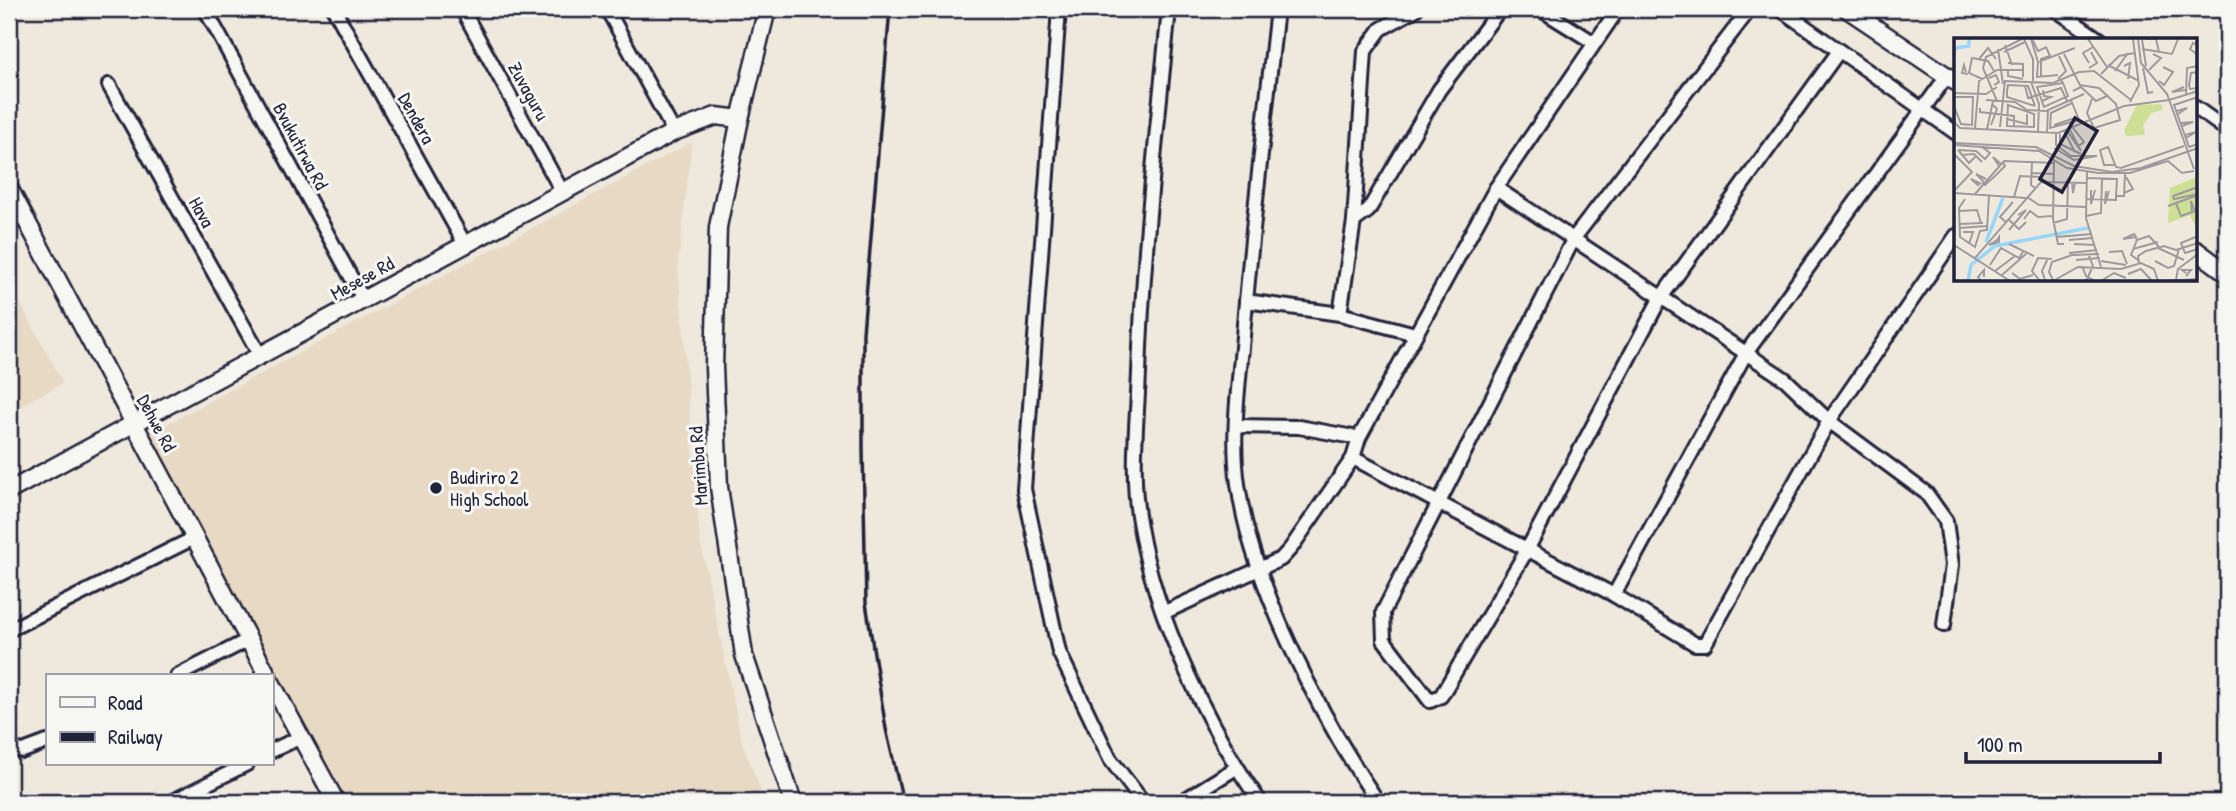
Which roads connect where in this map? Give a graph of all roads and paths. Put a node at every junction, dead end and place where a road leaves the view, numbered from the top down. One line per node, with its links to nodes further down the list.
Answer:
1 (205, 9): 38 (street, Bvukutirwa Rd)
2 (334, 9): 34 (street, Dendera)
3 (462, 9): 30 (street, Zuvaguru)
4 (607, 9): 26 (street)
5 (767, 9): 24 (street, Marimba Rd)
6 (1059, 9): 71 (street)
7 (1169, 9): 55 (street)
8 (1276, 9): 39 (street)
9 (1416, 9): 31 (street)
10 (1500, 9): 31 (street)
11 (1540, 9): 18 (street)
12 (1618, 9): 18 (street)
13 (1750, 9): 32 (street)
14 (1780, 9): 19 (street)
15 (1847, 9): 20 (street)
16 (2055, 9): 17 (street)
17 (2097, 38)
18 (1593, 43): 29 (street)
19 (1839, 51): 22 (street); 37 (street)
20 (1952, 79): 22 (street)
21 (109, 85): 43 (street, Hava)
22 (1923, 109): 27 (street); 42 (street)
23 (2198, 109): 25 (street)
24 (740, 119): 26 (street, Mesese Rd); 70 (street, Marimba Rd)
25 (2227, 130)
26 (674, 132): 30 (street, Mesese Rd)
27 (1954, 132)
28 (9, 188): 45 (street, Dehwe Rd)
29 (1496, 188): 32 (street); 41 (street)
30 (563, 192): 34 (street, Mesese Rd)
31 (1354, 221): 40 (street)
32 (1574, 238): 37 (street); 50 (street)
33 (1954, 239): 44 (street)
34 (466, 246): 38 (street, Mesese Rd)
35 (2198, 251): 36 (street)
36 (2227, 272)
37 (1660, 299): 42 (street); 52 (street)
38 (364, 301): 43 (street, Mesese Rd)
39 (1246, 301): 40 (street); 46 (street)
40 (1340, 314): 41 (street)
41 (1415, 334): 47 (street)
42 (1746, 353): 44 (street); 54 (street)
43 (261, 357): 45 (street, Mesese Rd)
44 (1829, 421): 54 (street); 56 (street)
45 (134, 424): 49 (street, Mesese Rd); 51 (street, Dehwe Rd)
46 (1237, 426): 47 (street); 53 (street)
47 (1359, 439): 48 (street)
48 (1353, 458): 50 (street); 53 (street)
49 (9, 491)
50 (1437, 502): 52 (street); 52 (street)
51 (194, 538): 57 (street); 58 (street, Dehwe Rd)
52 (1527, 550): 54 (street)
53 (1260, 568): 55 (street); 74 (street)
54 (1614, 594)
55 (1165, 612): 67 (street)
56 (1944, 625)
57 (9, 631)
58 (248, 640): 59 (street); 60 (street, Dehwe Rd)
59 (181, 674)
60 (267, 674)
61 (273, 686): 62 (street)
62 (301, 737): 65 (street); 69 (street)
63 (46, 742): 64 (street)
64 (9, 748)
65 (273, 750)
66 (243, 766): 68 (street)
67 (1236, 768): 72 (street); 73 (street)
68 (171, 802)
69 (336, 802)
70 (793, 802)
71 (1143, 802)
72 (1181, 802)
73 (1260, 802)
74 (1378, 802)

